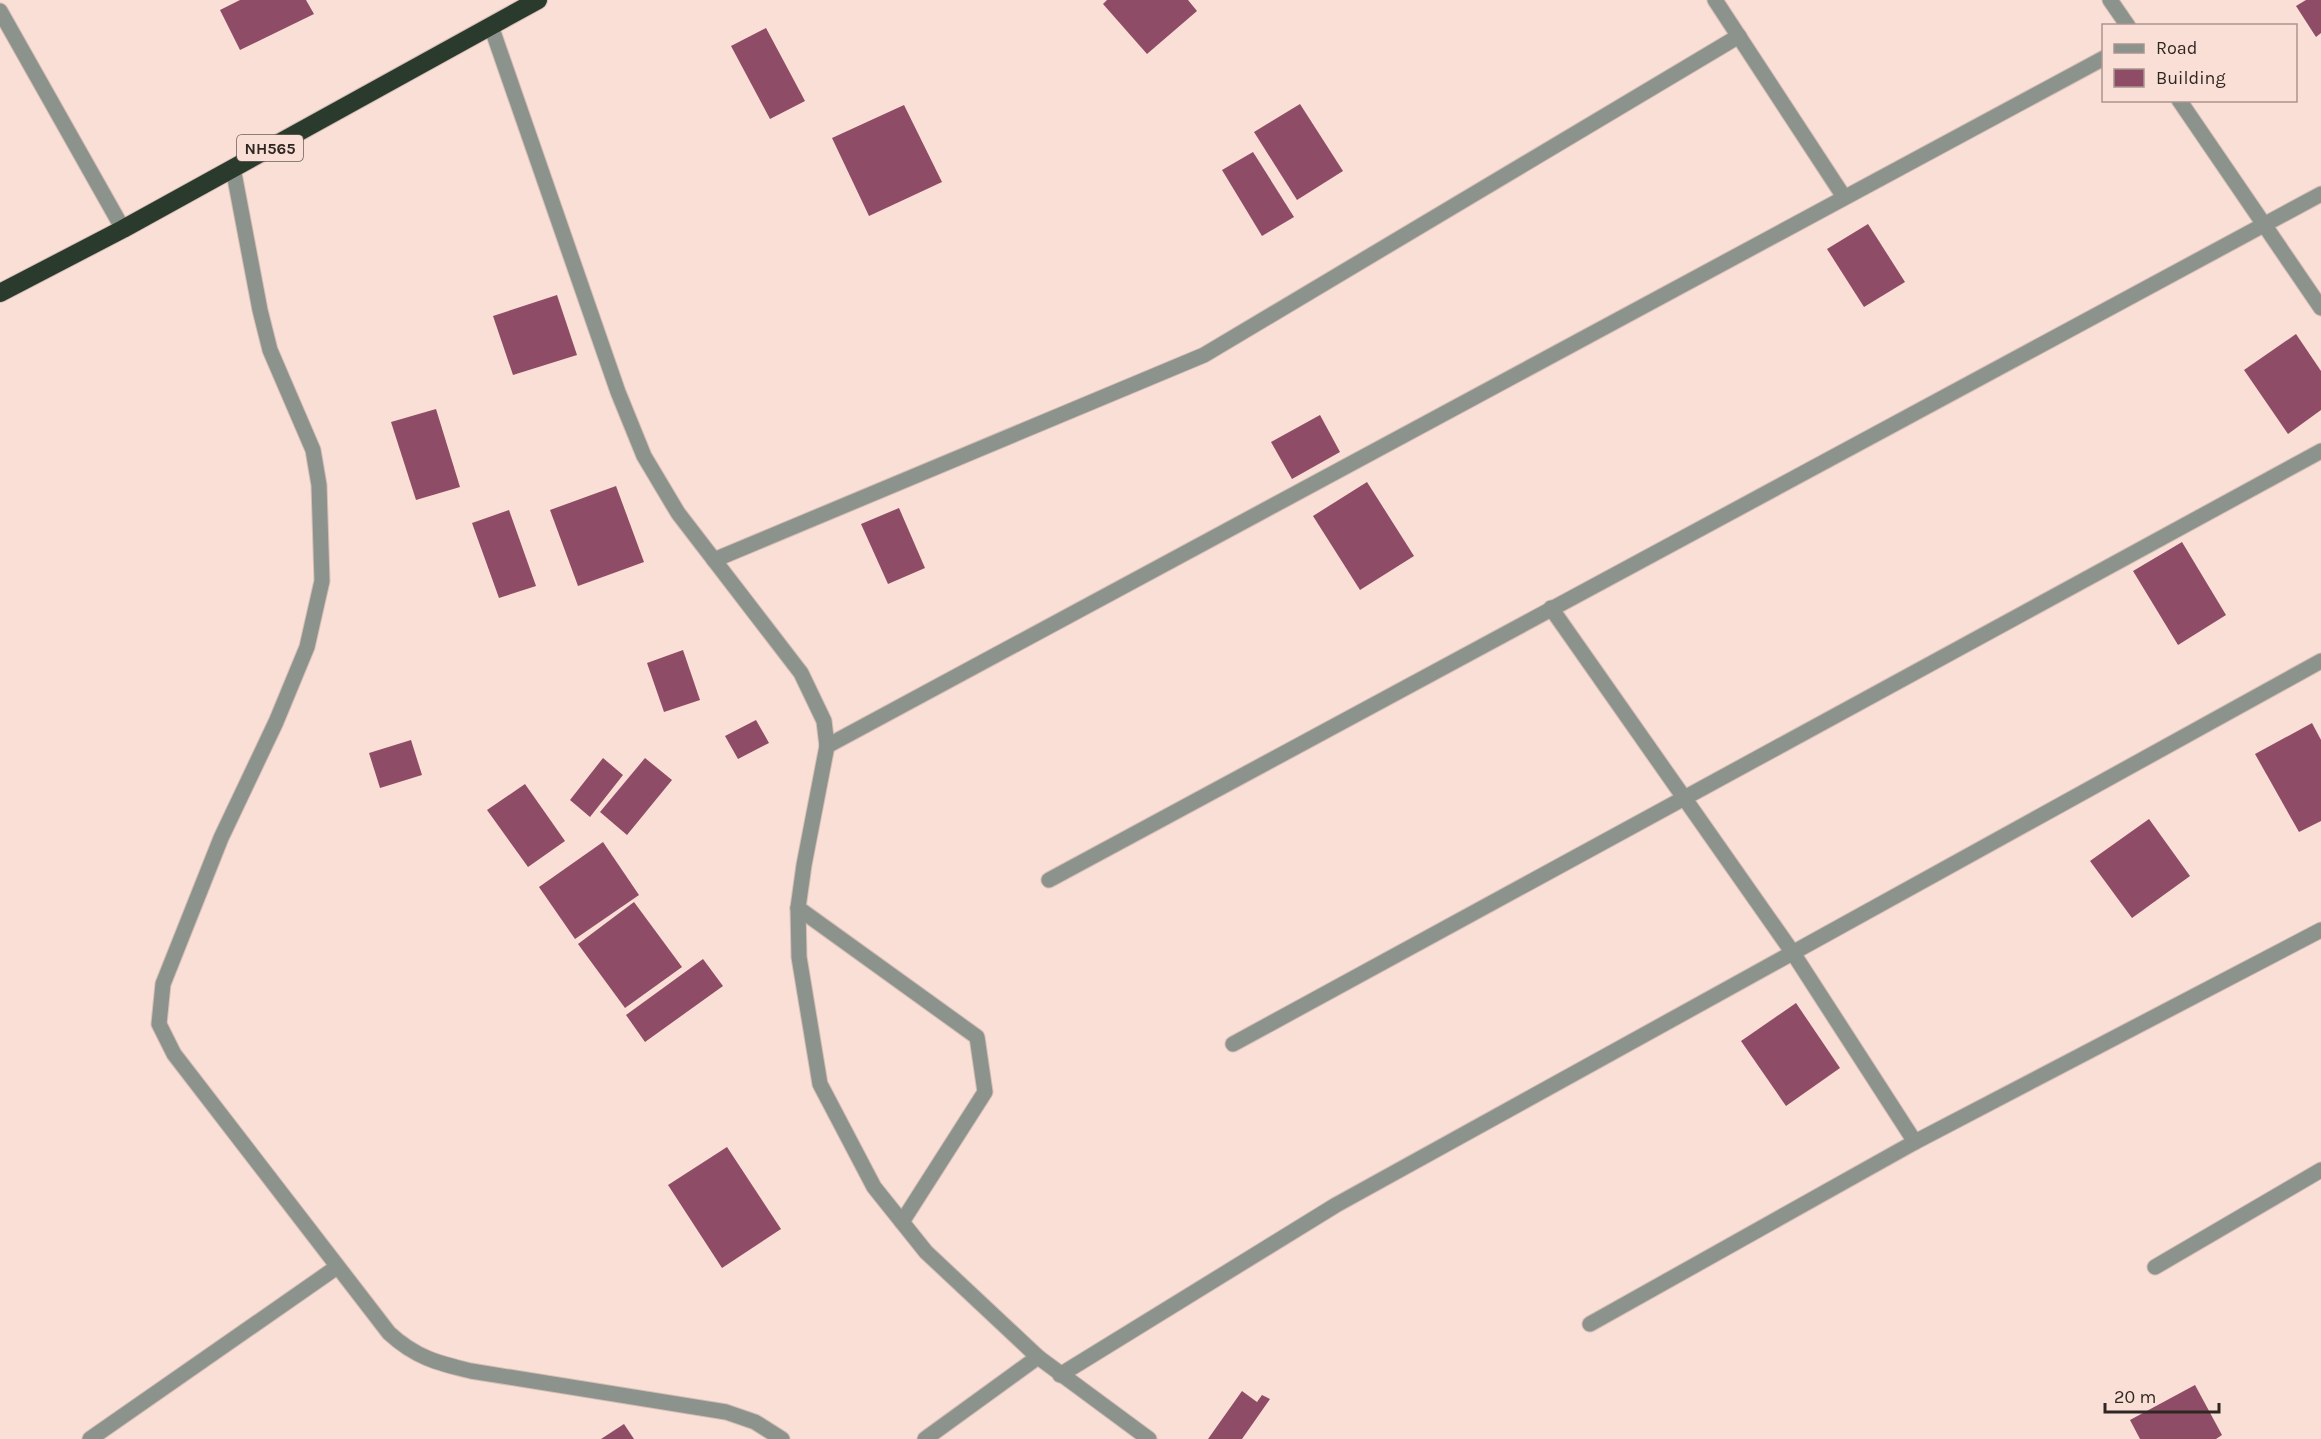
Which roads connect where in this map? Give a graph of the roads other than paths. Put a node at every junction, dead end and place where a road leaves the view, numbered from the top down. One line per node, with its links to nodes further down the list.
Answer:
1 (538, 0): 6 (highway, NH565)
2 (1716, 0): 7 (street)
3 (2110, 0): 5 (street)
4 (0, 11): 14 (street)
5 (2127, 24)
6 (491, 26): 10 (highway, NH565); 18 (street)
7 (1739, 36): 12 (street); 18 (street)
8 (2102, 59): 12 (street)
9 (2181, 102): 13 (street)
10 (233, 168): 14 (highway, NH565); 31 (street)
11 (2321, 194): 13 (street)
12 (1844, 197): 21 (street)
13 (2264, 223): 16 (street); 19 (street)
14 (123, 229): 15 (highway, NH565)
15 (0, 293)
16 (2321, 308)
17 (2321, 452): 22 (street)
18 (714, 560): 21 (street)
19 (1551, 609): 22 (street); 23 (street)
20 (2321, 661): 26 (street)
21 (827, 746): 24 (street)
22 (1684, 799): 26 (street); 27 (street)
23 (1049, 880)
24 (798, 908): 30 (street); 30 (street)
25 (2321, 930): 28 (street)
26 (1793, 953): 28 (street); 35 (street)
27 (1233, 1044)
28 (1916, 1142): 33 (street)
29 (2321, 1170): 32 (street)
30 (902, 1222): 34 (street)
31 (337, 1267): 36 (street); 37 (street)
32 (2155, 1267)
33 (1590, 1324)
34 (1038, 1357): 35 (street); 38 (street)
35 (1060, 1375): 39 (street)
36 (90, 1439)
37 (782, 1439)
38 (925, 1439)
39 (1149, 1439)

